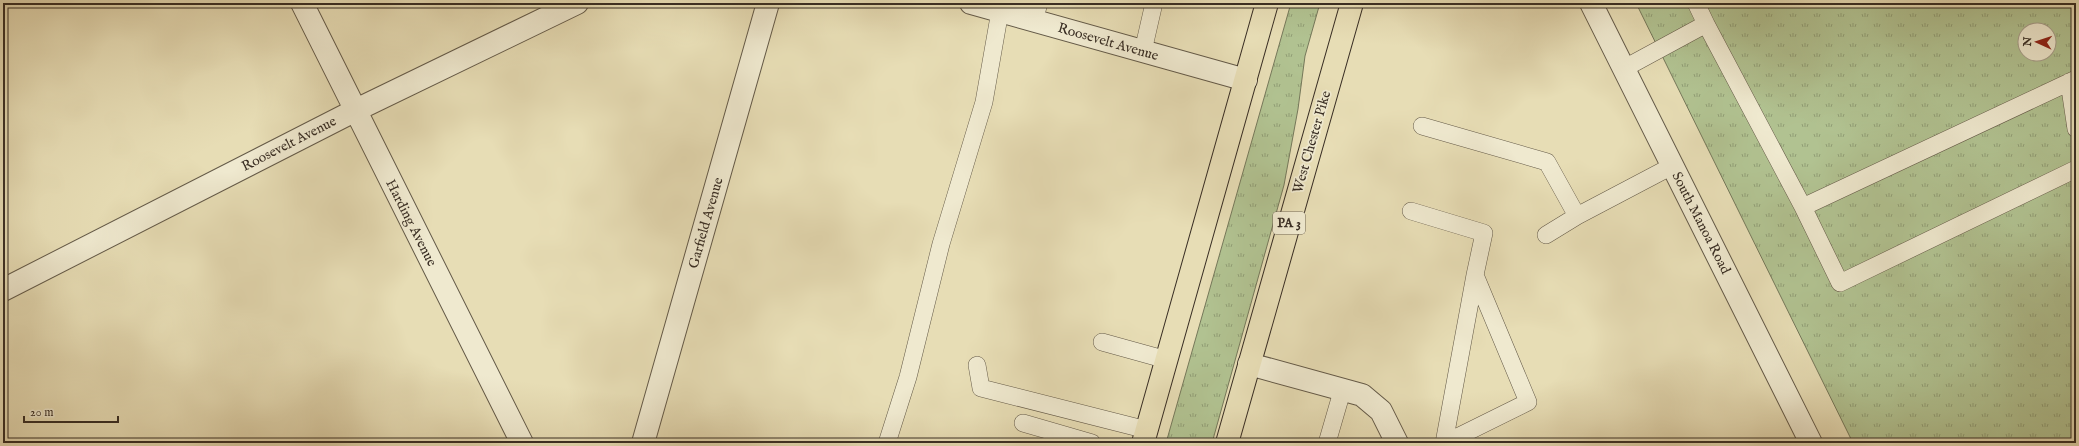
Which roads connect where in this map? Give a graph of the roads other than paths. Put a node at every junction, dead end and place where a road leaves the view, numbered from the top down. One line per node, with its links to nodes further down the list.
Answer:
1 (302, 3): 17 (street, Harding Avenue)
2 (577, 3): 17 (street, Roosevelt Avenue)
3 (768, 3): 37 (street, Garfield Avenue)
4 (971, 3): 10 (street, Roosevelt Avenue)
5 (1154, 3): 13 (lane)
6 (1267, 3): 15 (highway)
7 (1352, 3): 30 (highway, West Chester Pike / PA 3)
8 (1590, 3): 14 (street, South Manoa Road)
9 (1696, 3): 12 (lane)
10 (1000, 11): 11 (street, Roosevelt Avenue); 38 (lane)
11 (1037, 12): 13 (street, Roosevelt Avenue)
12 (1706, 24): 14 (lane); 22 (lane)
13 (1142, 51): 15 (street, Roosevelt Avenue)
14 (1624, 69): 20 (street, South Manoa Road)
15 (1246, 80): 29 (highway)
16 (2072, 81): 19 (lane); 22 (lane)
17 (354, 111): 27 (street, Roosevelt Avenue); 36 (street, Harding Avenue)
18 (1422, 126): 24 (lane)
19 (2076, 129)
20 (1672, 166): 24 (lane); 43 (street, South Manoa Road)
21 (2076, 169): 22 (lane)
22 (1803, 207)
23 (1411, 211): 26 (lane)
24 (1576, 216): 25 (lane)
25 (1546, 234)
26 (1475, 275): 42 (lane); 42 (lane)
27 (3, 290)
28 (1102, 342): 29 (lane)
29 (1167, 360): 34 (highway)
30 (1249, 364): 32 (street); 40 (highway, West Chester Pike / PA 3)
31 (977, 365): 34 (lane)
32 (1342, 388): 35 (street); 41 (lane)
33 (1023, 423): 39 (lane)
34 (1145, 436)
35 (1392, 439)
36 (522, 443)
37 (643, 443)
38 (888, 443)
39 (1092, 443)
40 (1227, 443)
41 (1327, 443)
42 (1444, 443)
43 (1811, 443)

